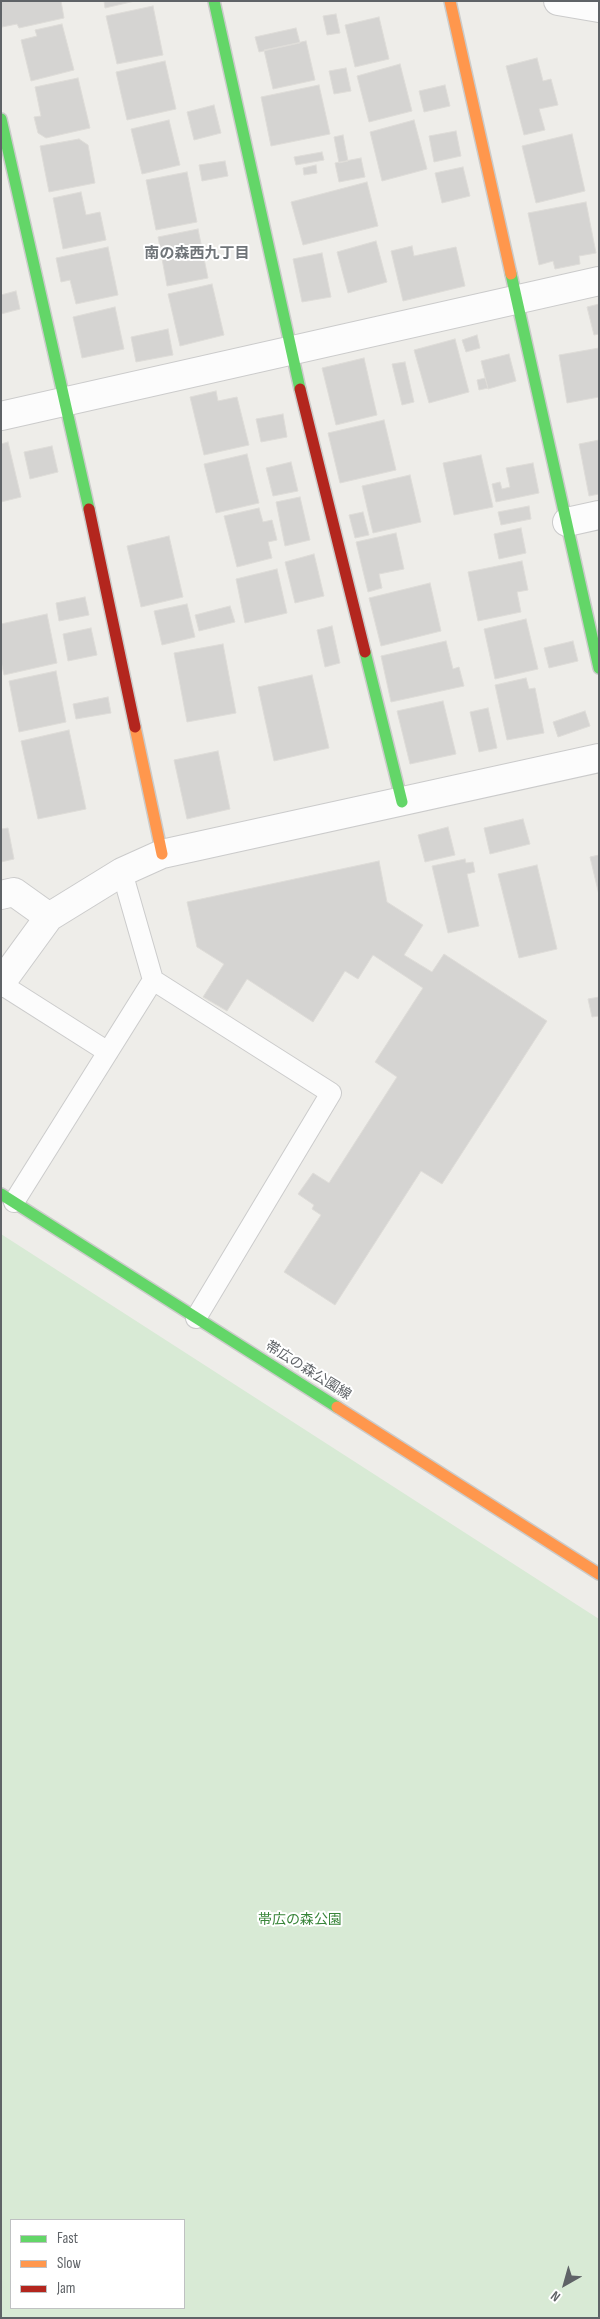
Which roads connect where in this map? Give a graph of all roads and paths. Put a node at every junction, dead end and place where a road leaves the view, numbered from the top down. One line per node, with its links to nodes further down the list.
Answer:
1 (214, 1): 8 (street)
2 (450, 1): 7 (street)
3 (558, 1): 4 (street)
4 (599, 8)
5 (1, 119): 9 (street)
6 (599, 281): 7 (street)
7 (516, 300): 8 (street); 12 (street)
8 (291, 351): 9 (street); 15 (street)
9 (66, 402): 10 (street); 16 (street)
10 (1, 416)
11 (599, 515): 12 (street)
12 (568, 522): 13 (street)
13 (599, 668)
14 (599, 758): 15 (street)
15 (402, 802): 16 (street)
16 (162, 854): 17 (street)
17 (122, 872): 19 (street); 20 (lane)
18 (1, 895): 19 (street)
19 (49, 917): 21 (street)
20 (153, 980): 22 (lane); 24 (lane)
21 (1, 983): 22 (lane)
22 (108, 1052): 23 (lane)
23 (8, 1198): 24 (street, 帯広の森公園線)
24 (196, 1318): 25 (street, 帯広の森公園線)
25 (599, 1574)

